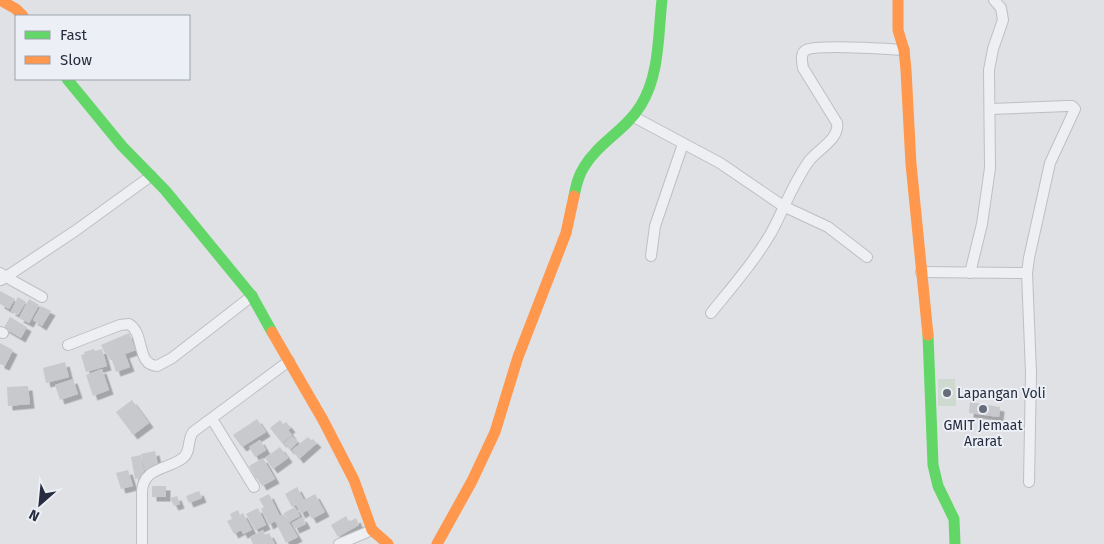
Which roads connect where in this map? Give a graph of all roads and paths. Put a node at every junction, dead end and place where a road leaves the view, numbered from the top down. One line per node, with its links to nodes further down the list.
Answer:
1 (0, 0): 5 (street)
2 (662, 0): 9 (street)
3 (898, 0): 6 (street)
4 (994, 0): 8 (street)
5 (22, 15)
6 (904, 50): 12 (street); 15 (street)
7 (68, 80): 11 (street)
8 (990, 109): 16 (street); 17 (street)
9 (634, 117): 10 (street); 31 (street)
10 (684, 144): 12 (street); 13 (street)
11 (151, 176): 18 (street); 19 (street)
12 (783, 206): 14 (street); 21 (street)
13 (651, 256)
14 (867, 257)
15 (921, 272): 17 (street); 32 (street)
16 (1028, 272): 17 (street); 25 (street)
17 (970, 273)
18 (2, 277): 20 (street)
19 (252, 296): 22 (street); 23 (street)
20 (42, 297)
21 (711, 312)
22 (68, 345)
23 (289, 361): 24 (street); 27 (street)
24 (212, 418): 26 (street); 28 (street)
25 (1029, 482)
26 (254, 487)
27 (372, 530): 29 (street); 30 (street)
28 (142, 544)
29 (339, 544)
30 (388, 544)
31 (437, 544)
32 (955, 544)

